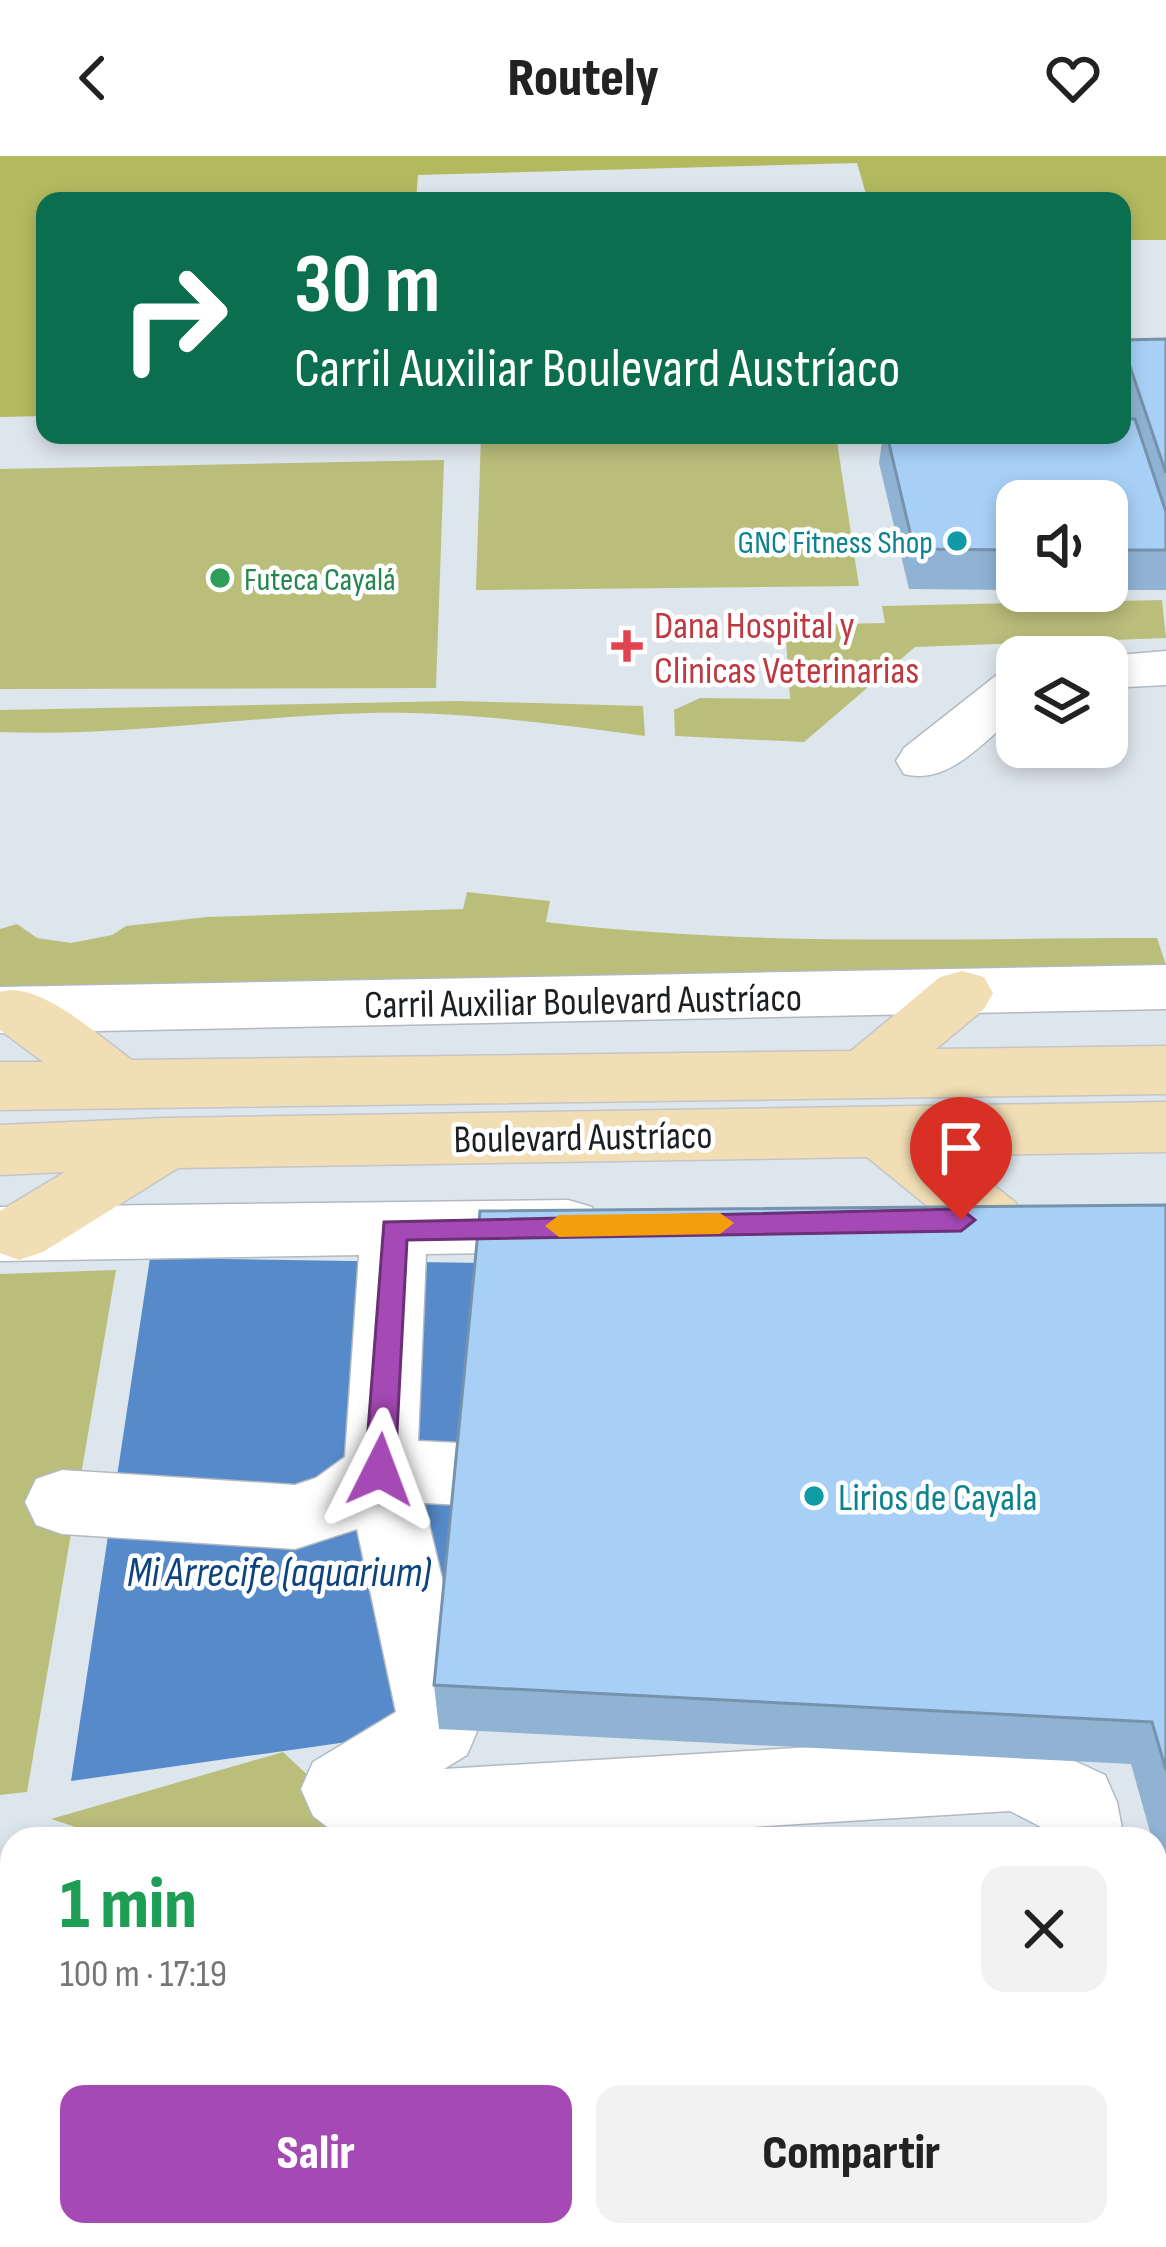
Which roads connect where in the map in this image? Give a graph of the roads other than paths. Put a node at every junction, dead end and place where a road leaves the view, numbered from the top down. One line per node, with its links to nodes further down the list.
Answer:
1 (1166, 668): 2 (street)
2 (1128, 669)
3 (996, 703): 4 (street)
4 (924, 761)
5 (1166, 988): 6 (street, Carril Auxiliar Boulevard Austríaco)
6 (962, 993): 7 (street, Carril Auxiliar Boulevard Austríaco); 11 (main road)
7 (8, 1010): 9 (main road)
8 (1166, 1070): 11 (main road, Boulevard Austríaco)
9 (121, 1085): 10 (main road, Boulevard Austríaco); 11 (main road, Boulevard Austríaco)
10 (0, 1087)
11 (873, 1103): 12 (main road, Boulevard Austríaco); 13 (main road, Boulevard Austríaco); 18 (main road)
12 (1166, 1126)
13 (165, 1143): 14 (main road, Boulevard Austríaco); 19 (main road)
14 (0, 1150)
15 (1057, 1220): 18 (street)
16 (627, 1225): 17 (street)
17 (394, 1230): 19 (street); 20 (street)
18 (936, 1232)
19 (10, 1233)
20 (380, 1470): 21 (street); 22 (street); 24 (street)
21 (612, 1481)
22 (62, 1502)
23 (1007, 1659): 24 (street)
24 (1025, 1772): 25 (street)
25 (1081, 1827)

